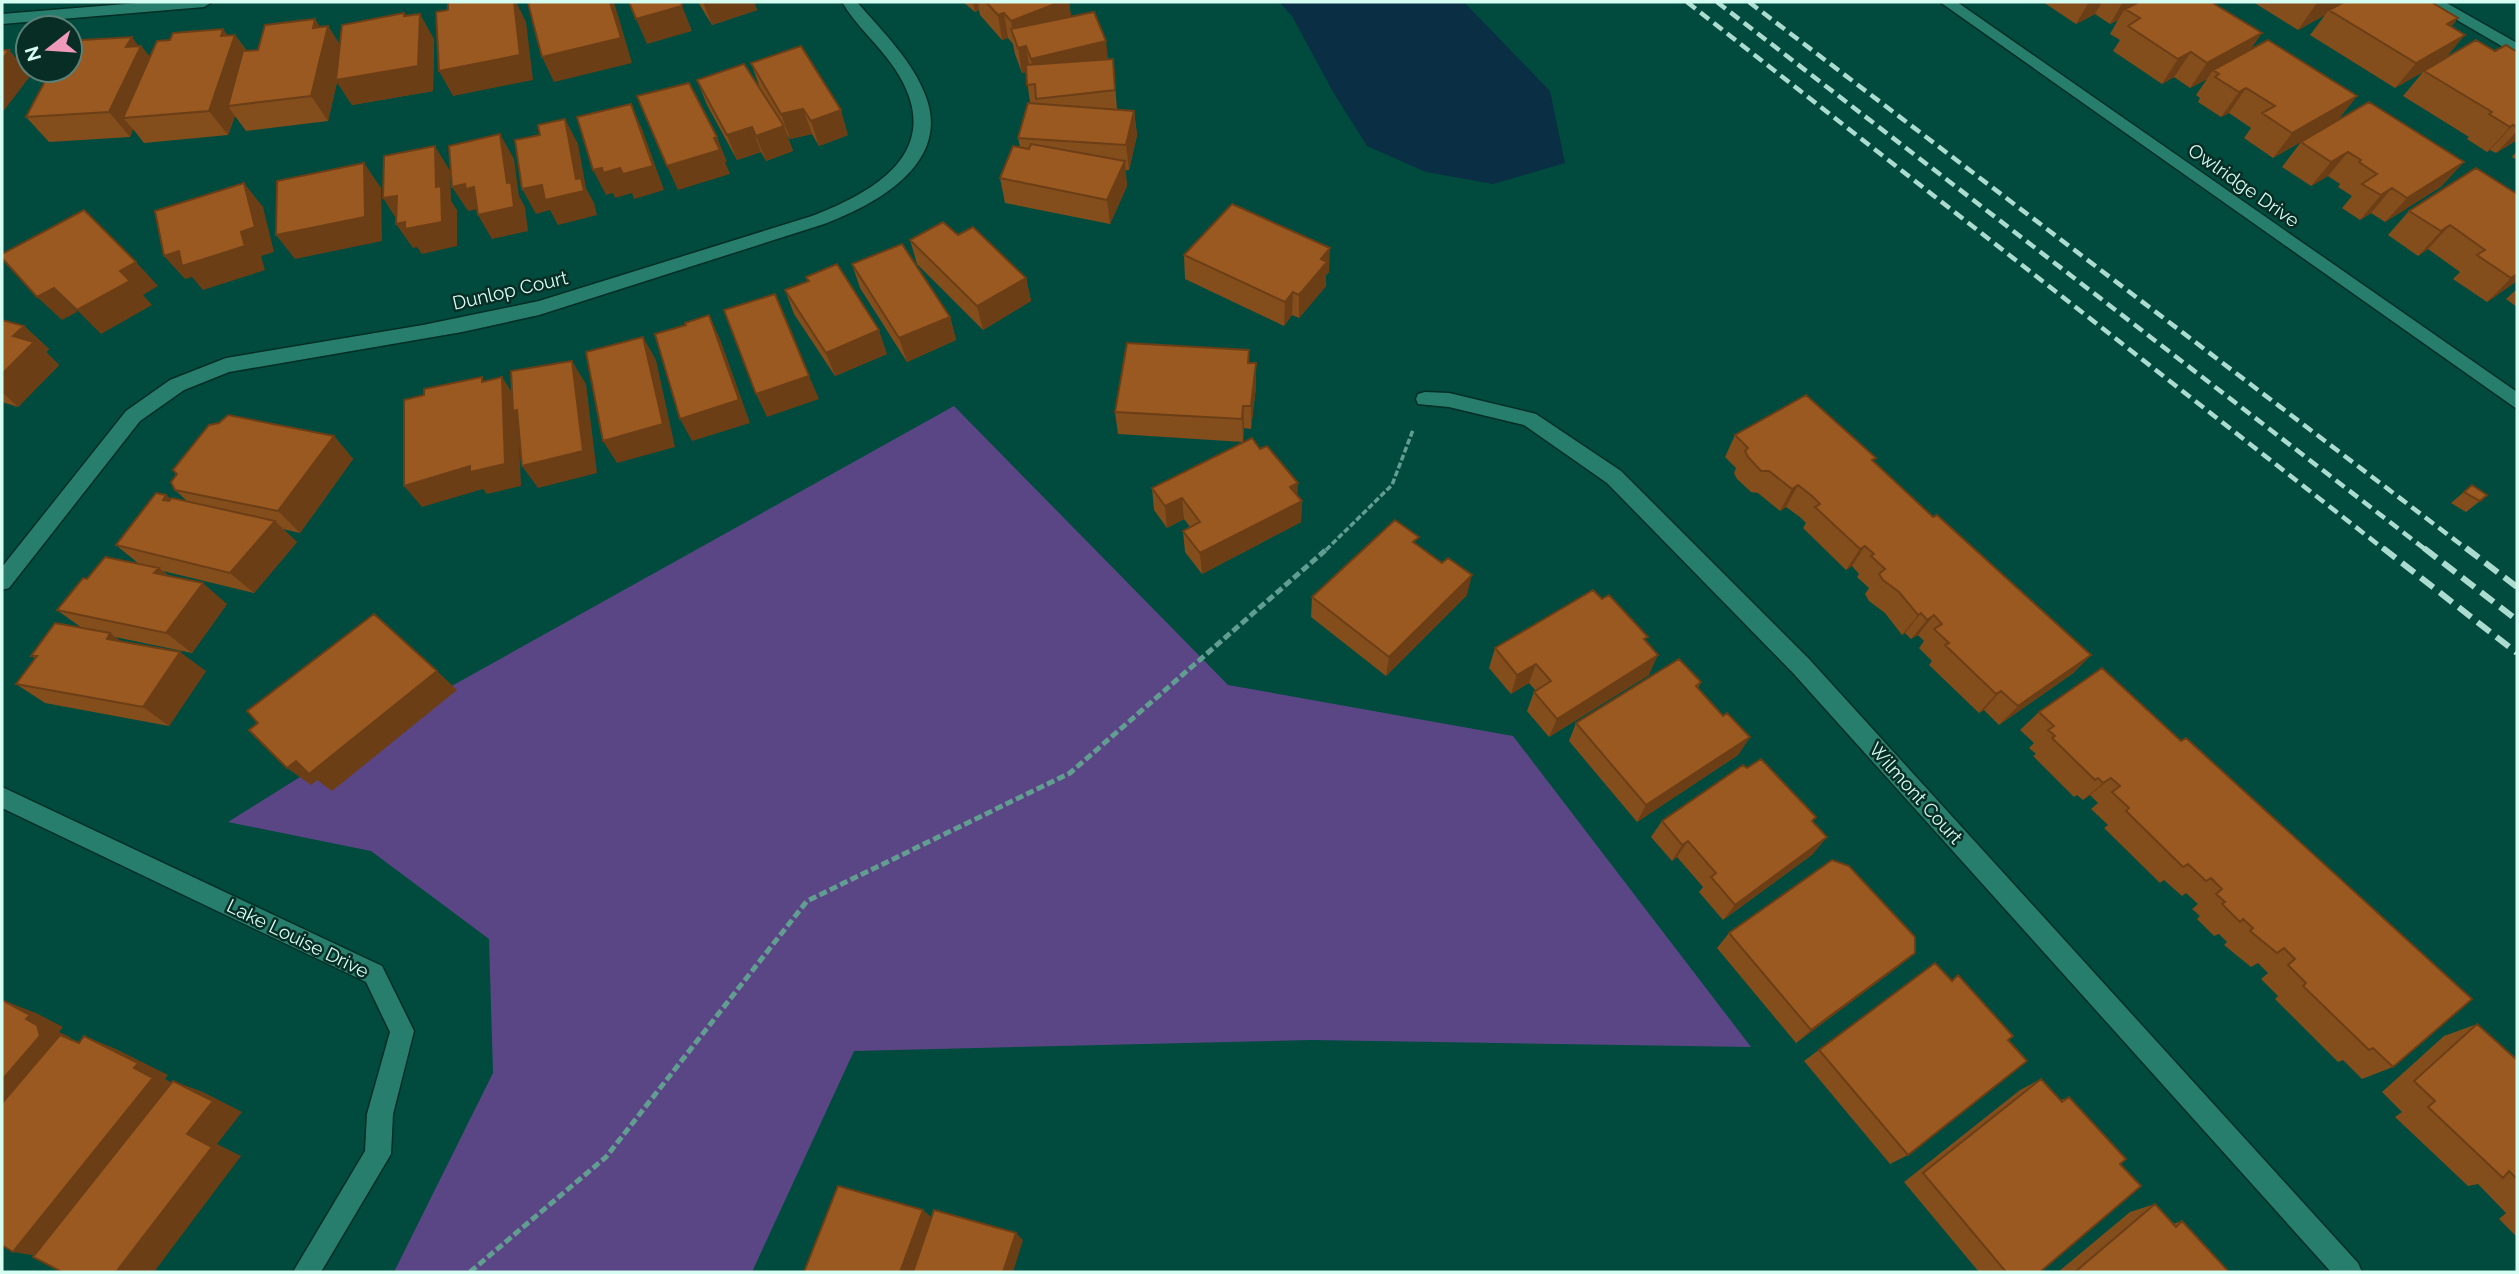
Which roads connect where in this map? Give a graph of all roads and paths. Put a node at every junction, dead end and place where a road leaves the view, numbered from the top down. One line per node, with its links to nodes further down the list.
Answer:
1 (204, 2): 5 (street)
2 (849, 2): 9 (street, Dunlop Court)
3 (1947, 2): 8 (street, Owlridge Drive)
4 (2434, 2): 6 (street)
5 (2, 19)
6 (2517, 50)
7 (1425, 399): 12 (path); 13 (street, Wilmont Court)
8 (2517, 402)
9 (2, 582)
10 (2, 797): 11 (street, Lake Louise Drive)
11 (306, 1272)
12 (470, 1272)
13 (2349, 1272)

